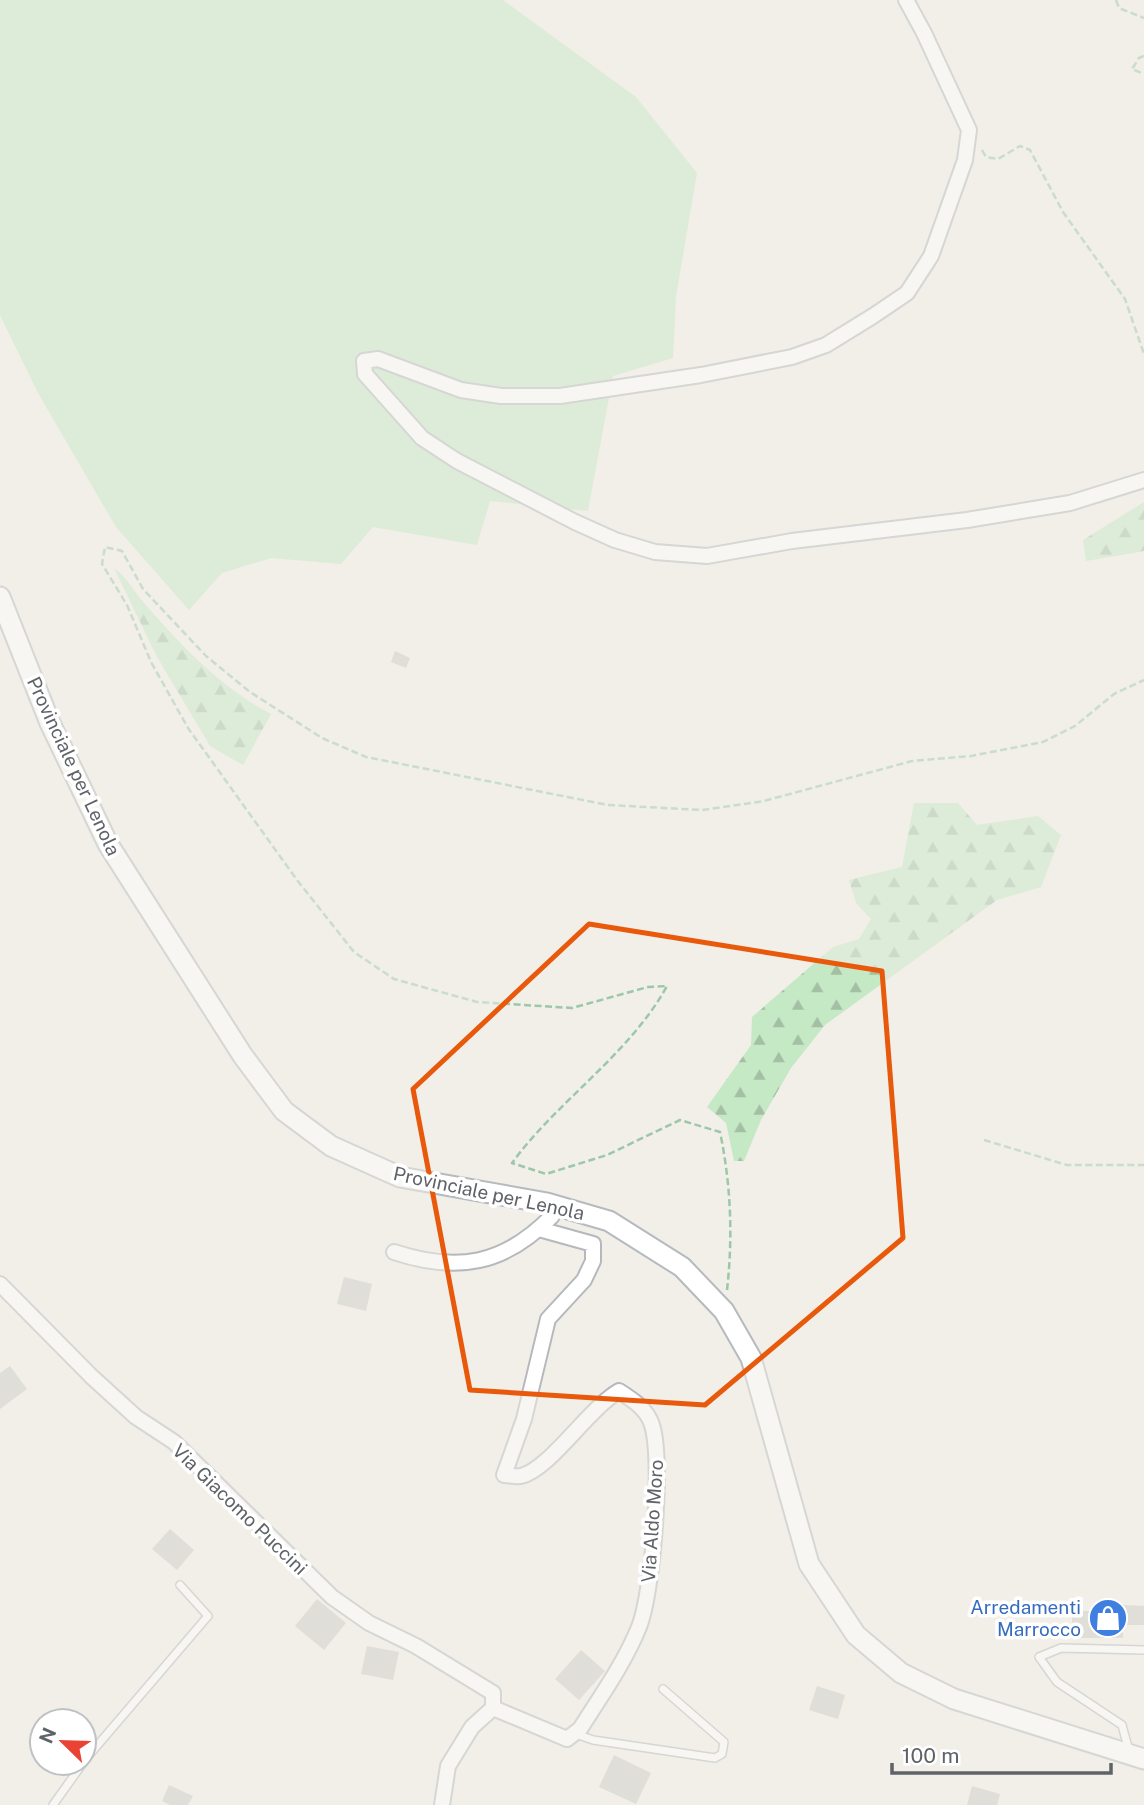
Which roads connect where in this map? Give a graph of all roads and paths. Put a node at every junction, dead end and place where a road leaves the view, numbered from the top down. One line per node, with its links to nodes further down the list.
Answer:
1 (906, 0): 6 (street)
2 (1116, 0): 3 (path)
3 (1144, 18)
4 (1144, 56): 5 (path)
5 (1144, 74)
6 (969, 130): 7 (path); 8 (street)
7 (1144, 354)
8 (1144, 481)
9 (0, 597): 13 (main road, Provinciale per Lenola)
10 (1144, 680): 17 (path)
11 (984, 1140): 12 (path)
12 (1144, 1165)
13 (547, 1203): 14 (street); 17 (main road, Provinciale per Lenola)
14 (539, 1229): 15 (street); 22 (street, Via Aldo Moro)
15 (394, 1252)
16 (0, 1284): 21 (street, Via Giacomo Puccini)
17 (724, 1311): 24 (main road, Provinciale per Lenola)
18 (180, 1585): 23 (lane)
19 (1144, 1650): 24 (lane)
20 (663, 1689): 22 (lane)
21 (493, 1708): 22 (street); 27 (street)
22 (575, 1733)
23 (98, 1744)
24 (1137, 1757)
25 (72, 1777): 26 (lane)
26 (52, 1805)
27 (442, 1805)

